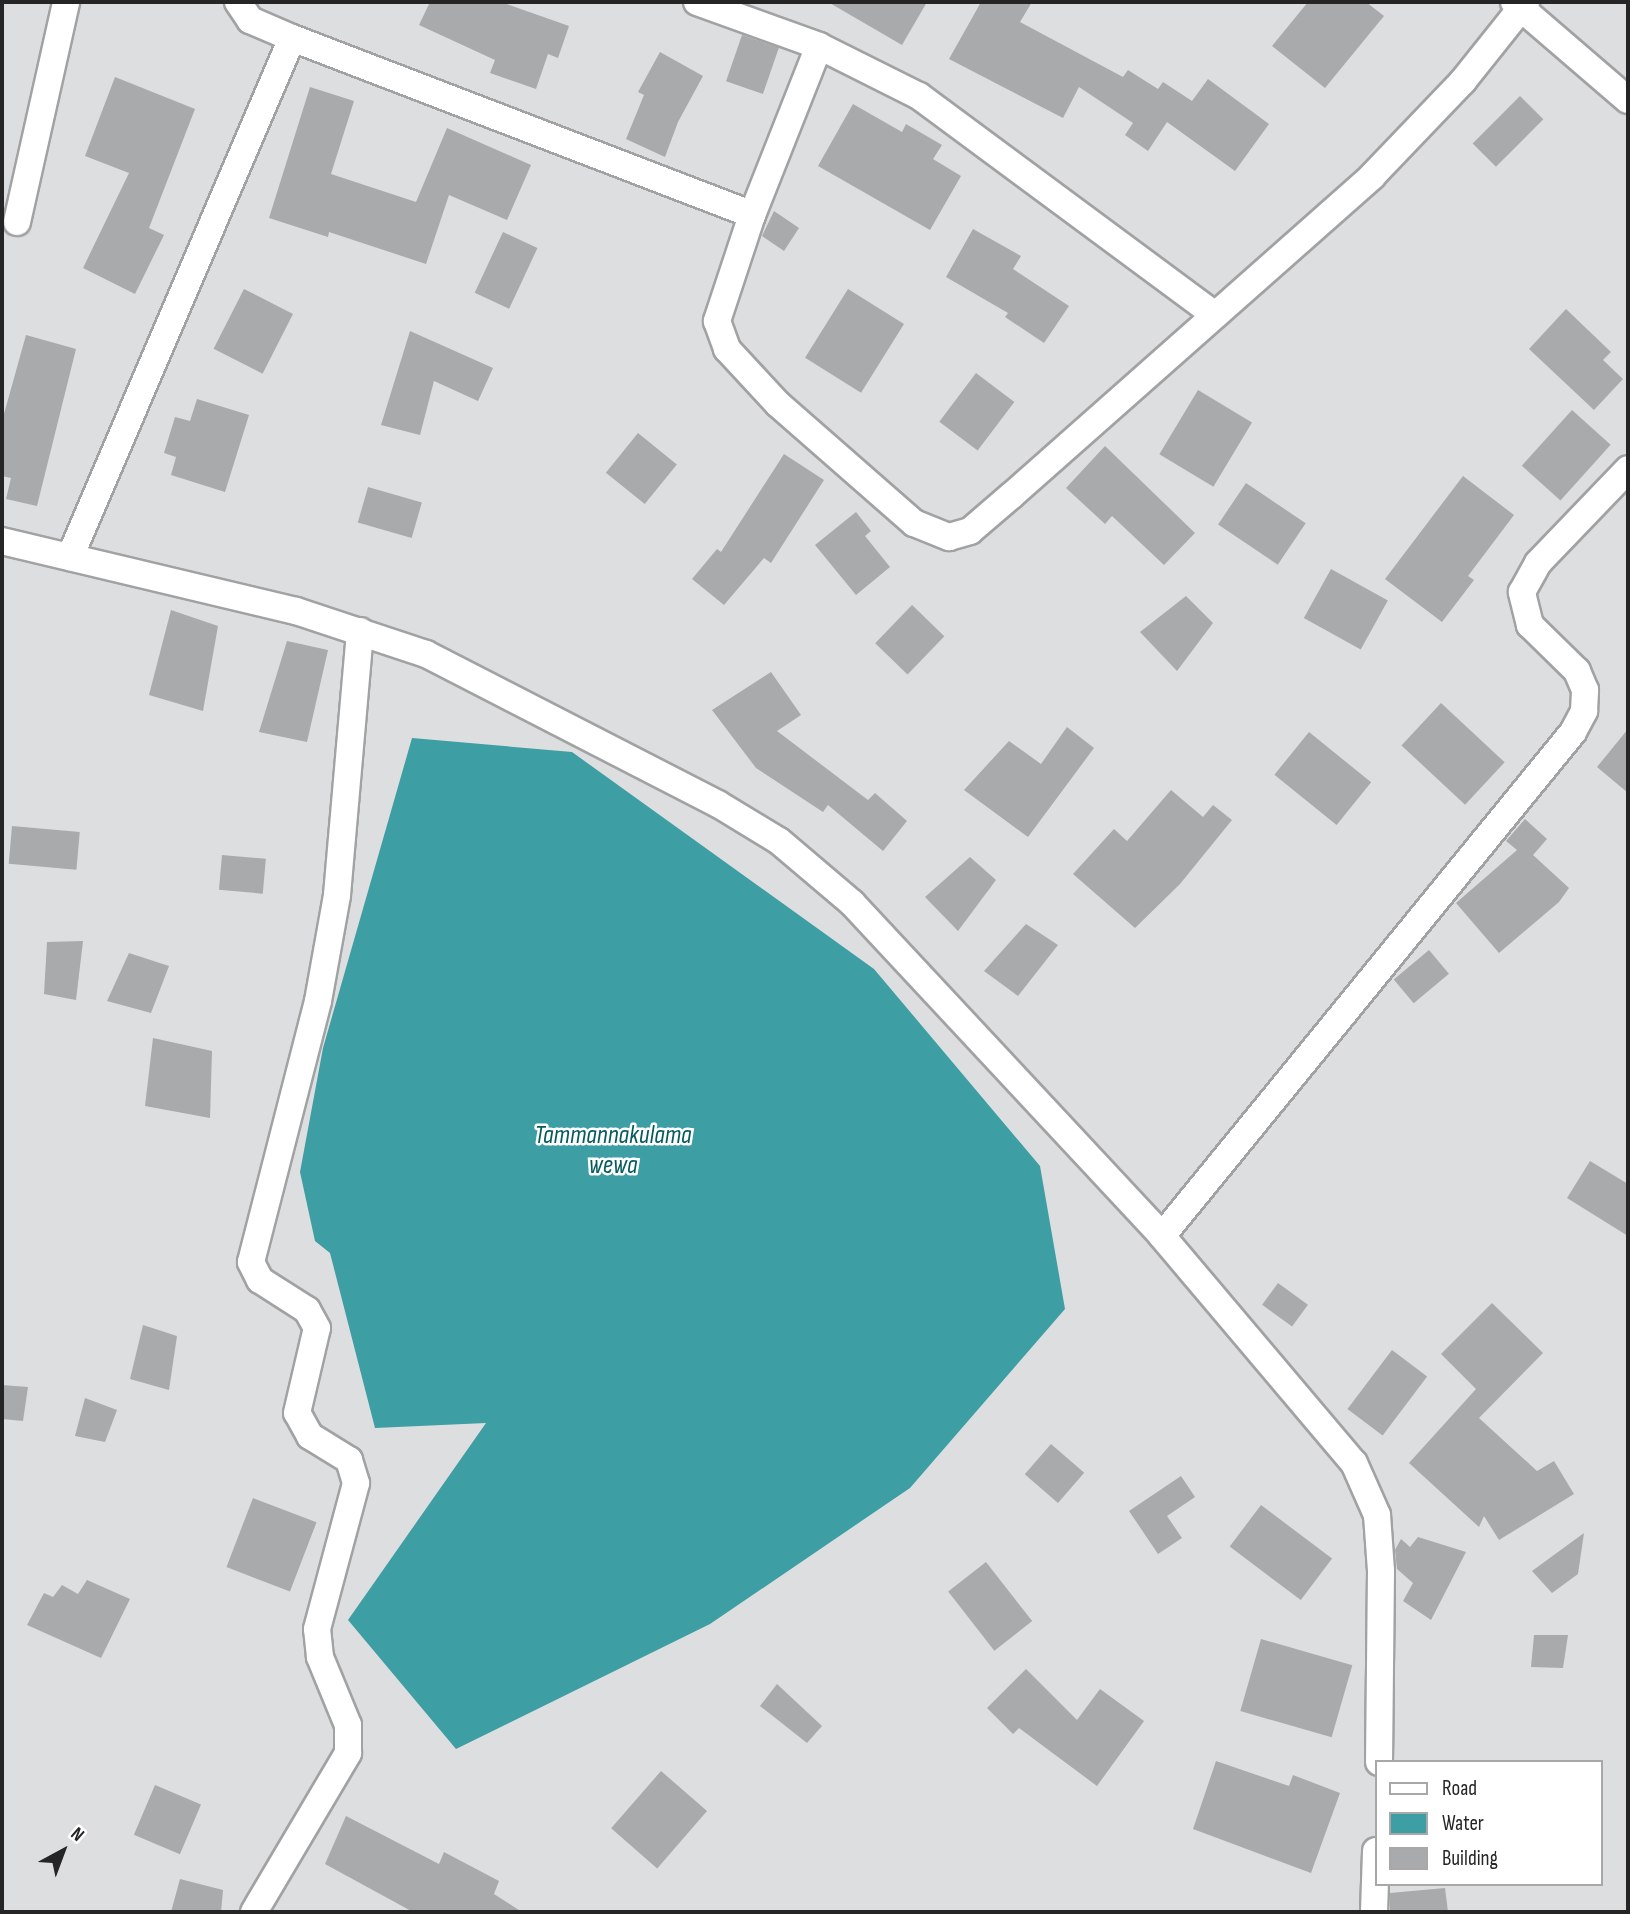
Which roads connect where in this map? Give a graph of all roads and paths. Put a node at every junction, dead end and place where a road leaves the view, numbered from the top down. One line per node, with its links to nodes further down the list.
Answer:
1 (66, 2): 9 (street)
2 (238, 2): 5 (street)
3 (697, 2): 6 (street)
4 (1521, 4): 7 (street); 10 (street)
5 (292, 38): 8 (street); 13 (street)
6 (819, 46): 8 (street); 10 (street)
7 (1628, 100)
8 (752, 215): 10 (street)
9 (17, 222)
10 (1215, 315)
11 (1628, 469): 15 (street)
12 (2, 541): 13 (street)
13 (70, 557): 14 (street)
14 (360, 631): 15 (street); 18 (street)
15 (1162, 1236): 16 (street)
16 (1379, 1760)
17 (1375, 1886): 19 (street)
18 (254, 1912)
19 (1374, 1912)

